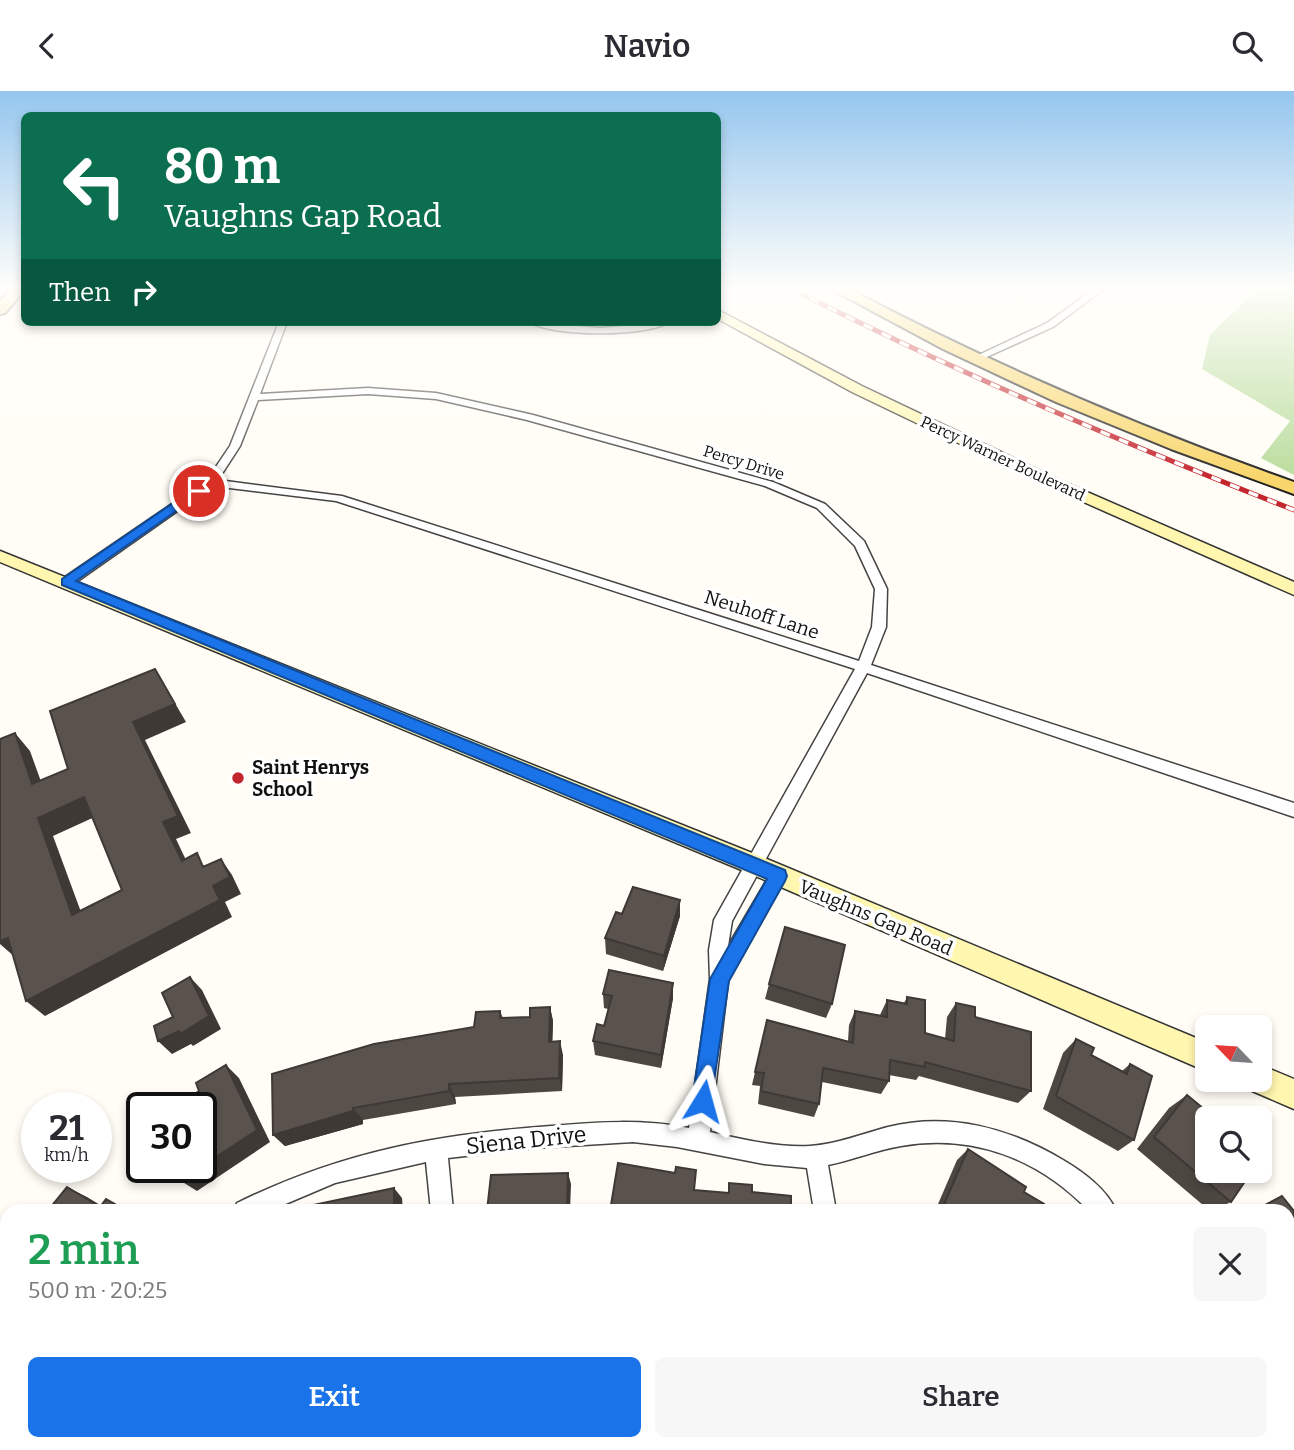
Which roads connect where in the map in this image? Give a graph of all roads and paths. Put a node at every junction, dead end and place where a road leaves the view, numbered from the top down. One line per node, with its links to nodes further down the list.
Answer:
1 (270, 352): 6 (street)
2 (789, 352): 11 (street, Percy Warner Boulevard)
3 (962, 352): 5 (main road)
4 (990, 352): 5 (street)
5 (975, 359): 8 (main road)
6 (252, 397): 7 (street); 12 (street, Percy Drive)
7 (211, 482): 10 (street); 12 (street, Neuhoff Lane)
8 (1294, 488)
9 (0, 556): 10 (street, Vaughns Gap Road)
10 (66, 582): 14 (street, Vaughns Gap Road)
11 (1294, 589)
12 (863, 667): 13 (street, Neuhoff Lane); 14 (street, Percy Drive)
13 (1294, 810)
14 (753, 864): 15 (street, Vaughns Gap Road); 16 (street, Percy Drive)
15 (778, 876): 16 (street); 17 (street, Vaughns Gap Road)
16 (719, 979): 20 (street)
17 (1195, 1052)
18 (1272, 1085): 19 (street)
19 (1294, 1094)
20 (698, 1139): 21 (street, Siena Drive); 22 (street, Siena Drive)
21 (436, 1150): 23 (street, Siena Drive); 24 (street)
22 (816, 1156): 25 (street); 26 (street, Siena Drive)
23 (259, 1204)
24 (441, 1204)
25 (824, 1204)
26 (1097, 1204)

